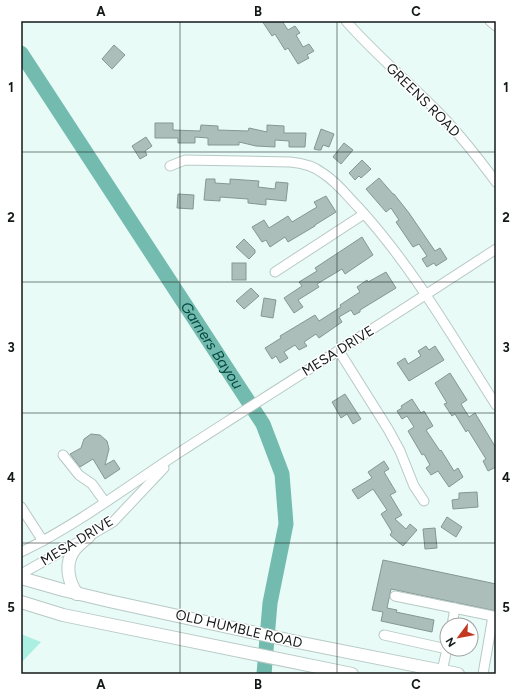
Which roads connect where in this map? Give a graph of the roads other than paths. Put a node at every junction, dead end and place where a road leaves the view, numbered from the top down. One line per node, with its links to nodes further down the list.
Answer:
1 (346, 21): 5 (street, GREENS ROAD)
2 (490, 21): 3 (street)
3 (496, 26)
4 (170, 166): 6 (street)
5 (496, 182)
6 (364, 214): 8 (street); 9 (street)
7 (496, 250): 9 (street, MESA DRIVE)
8 (275, 272)
9 (426, 295): 10 (street, MESA DRIVE); 11 (street)
10 (339, 350): 12 (street, MESA DRIVE); 14 (street)
11 (496, 405)
12 (179, 453): 15 (street, MESA DRIVE); 18 (street, MESA DRIVE)
13 (63, 455): 15 (street)
14 (424, 501)
15 (105, 502): 19 (street, MESA DRIVE)
16 (21, 507): 17 (street)
17 (24, 519): 19 (street)
18 (89, 536): 21 (street, MESA DRIVE); 23 (main road)
19 (43, 541): 20 (street, MESA DRIVE)
20 (21, 552)
21 (21, 574)
22 (21, 578): 23 (main road, OLD HUMBLE ROAD)
23 (77, 594): 34 (main road, OLD HUMBLE ROAD)
24 (395, 596): 26 (street)
25 (21, 602): 28 (main road, OLD HUMBLE ROAD)
26 (455, 608): 29 (street); 30 (street)
27 (21, 609): 28 (main road)
28 (58, 614): 35 (main road, OLD HUMBLE ROAD)
29 (453, 617)
30 (493, 629): 37 (street)
31 (384, 635): 32 (street)
32 (439, 647)
33 (445, 657): 34 (street)
34 (442, 672): 36 (main road, OLD HUMBLE ROAD)
35 (352, 674)
36 (458, 674)
37 (483, 674)

